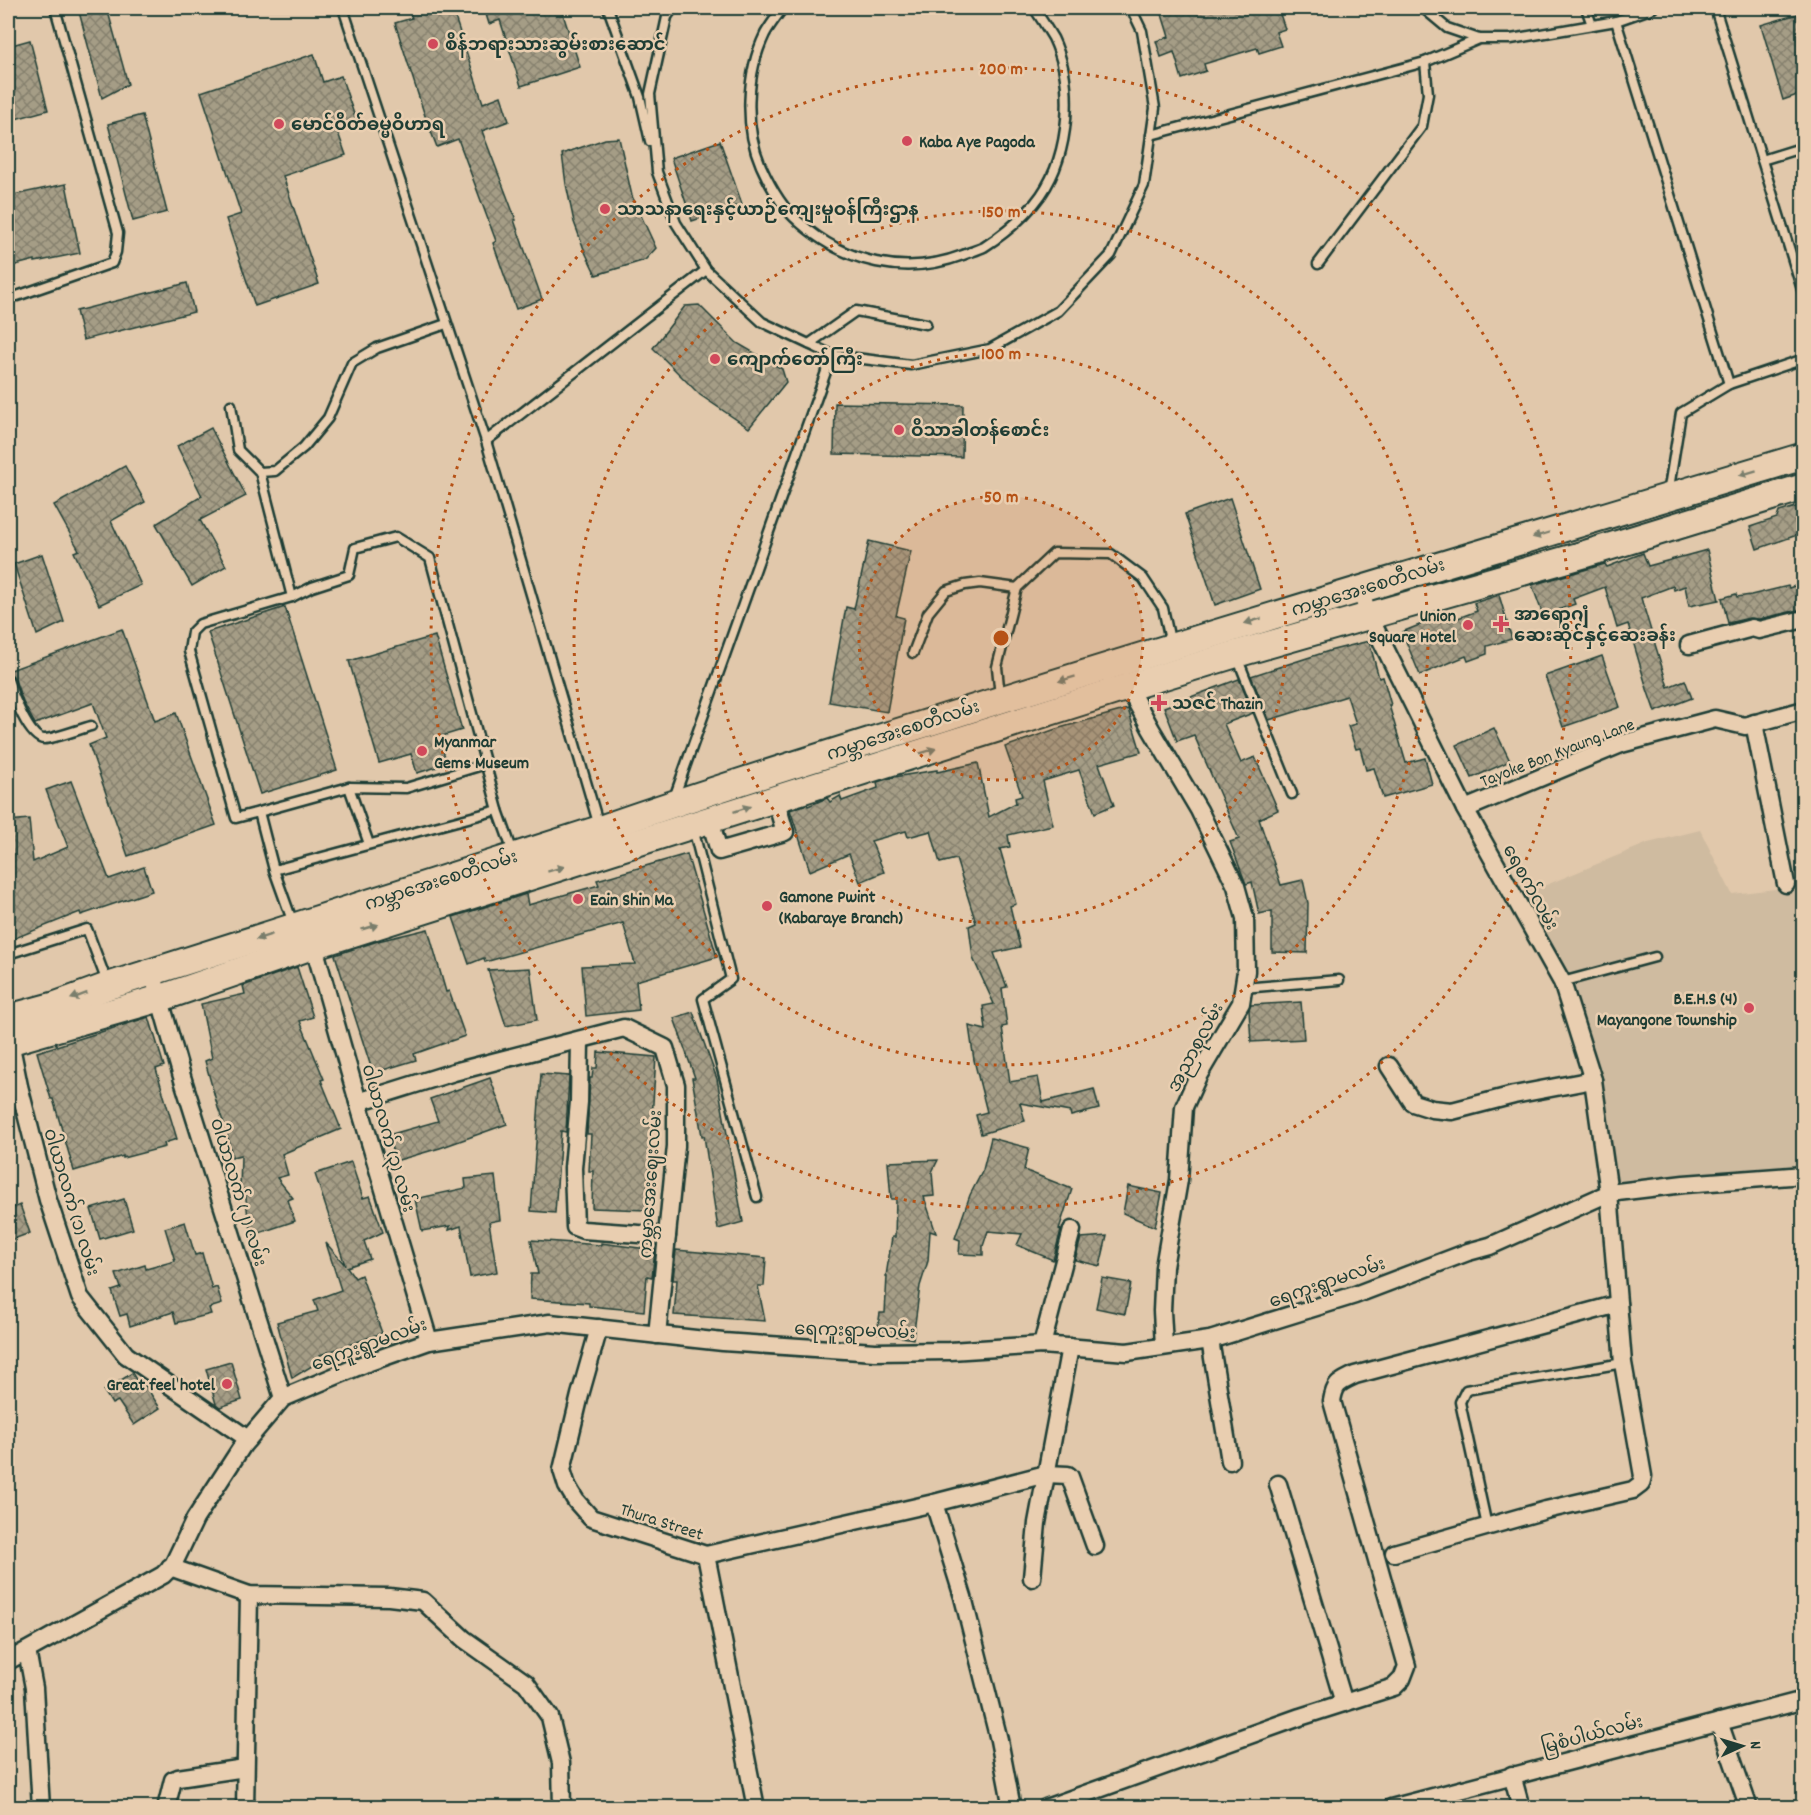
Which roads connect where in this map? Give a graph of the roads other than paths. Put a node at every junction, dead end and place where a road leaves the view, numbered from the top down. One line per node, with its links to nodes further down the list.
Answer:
1 (55, 8): 22 (lane)
2 (343, 8): 24 (lane)
3 (608, 8): 19 (lane)
4 (673, 8): 19 (lane)
5 (783, 8): 11 (lane)
6 (1131, 8): 16 (lane)
7 (1423, 8): 14 (lane)
8 (1586, 8): 13 (lane)
9 (1653, 8): 12 (lane)
10 (1715, 8): 18 (lane)
11 (1037, 9)
12 (1616, 21): 13 (lane); 29 (lane)
13 (1592, 25): 14 (lane)
14 (1479, 39): 15 (lane)
15 (1425, 62): 16 (lane); 20 (lane)
16 (1151, 135): 27 (lane)
17 (1803, 147): 18 (lane)
18 (1762, 160): 23 (lane)
19 (657, 172): 21 (lane)
20 (1318, 264)
21 (706, 270): 26 (lane); 31 (lane)
22 (8, 296)
23 (1803, 296)
24 (446, 324): 31 (lane); 33 (lane)
25 (926, 324): 26 (lane)
26 (809, 344): 27 (lane)
27 (832, 355): 58 (lane)
28 (1803, 359): 29 (lane)
29 (1729, 384): 35 (lane)
30 (231, 405): 33 (lane)
31 (486, 441): 63 (lane)
32 (1803, 456): 35 (main road, ကမ္ဘာအေးစေတီလမ်း, one-way to 35)
33 (260, 472): 41 (lane)
34 (1803, 488): 37 (main road, ကမ္ဘာအေးစေတီလမ်း)
35 (1664, 498): 36 (main road, ကမ္ဘာအေးစေတီလမ်း); 37 (main road)
36 (1574, 525): 38 (main road); 40 (main road, ကမ္ဘာအေးစေတီလမ်း, one-way to 40)
37 (1670, 529): 38 (main road, ကမ္ဘာအေးစေတီလမ်း)
38 (1582, 555): 42 (main road, ကမ္ဘာအေးစေတီလမ်း)
39 (1017, 588): 45 (lane); 46 (lane); 50 (lane)
40 (1360, 589): 42 (street, ရေစက်လမ်း); 45 (main road, ကမ္ဘာအေးစေတီလမ်း, one-way to 45)
41 (292, 597): 54 (lane); 62 (lane)
42 (1369, 616): 47 (main road, ကမ္ဘာအေးစေတီလမ်း); 59 (street, ရေစက်လမ်း)
43 (1803, 619): 44 (street)
44 (1689, 645)
45 (1171, 646): 50 (main road, ကမ္ဘာအေးစေတီလမ်း, one-way to 50)
46 (913, 653)
47 (1236, 654): 49 (main road, ကမ္ဘာအေးစေတီလမ်း); 56 (lane)
48 (8, 680): 53 (lane)
49 (1128, 687): 57 (main road, ကမ္ဘာအေးစေတီလမ်း, one-way to 49); 77 (street, အညာစုလမ်း)
50 (1001, 699): 61 (main road, ကမ္ဘာအေးစေတီလမ်း)
51 (1803, 710): 52 (street, Tayoke Bon Kyaung Lane)
52 (1754, 723): 59 (street, Tayoke Bon Kyaung Lane); 67 (street)
53 (91, 726)
54 (486, 764): 55 (lane); 60 (lane)
55 (349, 787): 62 (lane); 64 (lane)
56 (1292, 794)
57 (775, 798): 61 (main road, ကမ္ဘာအေးစေတီလမ်း, one-way to 57); 61 (street)
58 (671, 804): 61 (main road, ကမ္ဘာအေးစေတီလမ်း); 63 (main road, ကမ္ဘာအေးစေတီလမ်း)
59 (1465, 809): 75 (street, ရေစက်လမ်း)
60 (498, 810): 64 (lane); 65 (lane)
61 (703, 810): 63 (main road, ကမ္ဘာအေးစေတီလမ်း); 86 (lane)
62 (259, 812): 66 (lane)
63 (603, 841): 65 (main road, ကမ္ဘာအေးစေတီလမ်း); 68 (main road, ကမ္ဘာအေးစေတီလမ်း, one-way to 63)
64 (369, 844): 66 (lane)
65 (514, 856): 68 (main road, ကမ္ဘာအေးစေတီလမ်း)
66 (274, 870): 68 (lane)
67 (1786, 884)
68 (305, 932): 70 (main road, ကမ္ဘာအေးစေတီလမ်း, one-way to 70); 74 (main road, ကမ္ဘာအေးစေတီလမ်း); 83 (street, ဝါယာလက် (၃) လမ်း)
69 (8, 954): 76 (lane)
70 (204, 956): 72 (main road, ကမ္ဘာအေးစေတီလမ်း); 74 (main road)
71 (1655, 957): 75 (lane)
72 (153, 972): 76 (main road, ကမ္ဘာအေးစေတီလမ်း); 78 (street, ဝါယာလက် (၂) လမ်း)
73 (1339, 980): 77 (lane)
74 (213, 981): 78 (main road, ကမ္ဘာအေးစေတီလမ်း)
75 (1562, 982): 82 (street, ရေစက်လမ်း)
76 (108, 986): 79 (main road, ကမ္ဘာအေးစေတီလမ်း, one-way to 79)
77 (1244, 988): 95 (street, အညာစုလမ်း)
78 (161, 998): 79 (main road, ကမ္ဘာအေးစေတီလမ်း); 98 (street, ဝါယာလက် (၂) လမ်း)
79 (8, 1034): 99 (street, ဝါယာလက် (၁) လမ်း)
80 (580, 1040): 83 (street); 88 (street); 88 (street, ကမ္ဘာအေးဈေးလမ်း)
81 (1389, 1066): 82 (street)
82 (1593, 1080): 85 (street, ရေစက်လမ်း)
83 (358, 1102): 93 (street, ဝါယာလက် (၃) လမ်း)
84 (1803, 1175): 85 (street, ရေကူးရွာမလမ်း)
85 (1609, 1193): 89 (street, ရေစက်လမ်း); 92 (street, ရေကူးရွာမလမ်း)
86 (757, 1197)
87 (1072, 1230): 94 (street)
88 (667, 1236): 91 (street, ကမ္ဘာအေးဈေးလမ်း)
89 (1618, 1304): 97 (street, ရေစက်လမ်း); 114 (street)
90 (599, 1328): 91 (street, ရေကူးရွာမလမ်း); 93 (street, ရေကူးရွာမလမ်း); 107 (street, Thura Street)
91 (657, 1335): 94 (street, ရေကူးရွာမလမ်း)
92 (1210, 1340): 95 (street, ရေကူးရွာမလမ်း); 100 (street)
93 (429, 1341): 98 (street, ရေကူးရွာမလမ်း)
94 (1042, 1345): 96 (street, ရေကူးရွာမလမ်း)
95 (1164, 1346): 96 (street, ရေကူးရွာမလမ်း)
96 (1070, 1347): 101 (street)
97 (1623, 1363): 104 (street, ရေစက်လမ်း); 104 (lane)
98 (283, 1398): 99 (street, ရေကူးရွာမလမ်း)
99 (248, 1439): 108 (street, ရေကူးရွာမလမ်း)
100 (1230, 1461)
101 (1046, 1474): 103 (street); 105 (street); 109 (street)
102 (1278, 1484): 114 (street)
103 (934, 1503): 107 (street); 123 (street)
104 (1487, 1526): 106 (street)
105 (1095, 1546)
106 (1394, 1553)
107 (706, 1555): 122 (street, Thura Street)
108 (170, 1567): 110 (street); 111 (street, ရေကူးရွာမလမ်း)
109 (1032, 1578)
110 (249, 1595): 116 (street); 121 (street)
111 (27, 1651): 112 (street, ရေကူးရွာမလမ်း); 118 (street)
112 (8, 1661)
113 (1803, 1700): 115 (street, မြစံပါယ်လမ်း)
114 (1344, 1703): 124 (street)
115 (1719, 1722): 117 (street, မြစံပါယ်လမ်း); 127 (street)
116 (245, 1768): 119 (street); 120 (street)
117 (1512, 1775): 125 (street, မြစံပါယ်လမ်း); 126 (street)
118 (41, 1808)
119 (166, 1808)
120 (245, 1808)
121 (562, 1808)
122 (756, 1808)
123 (1012, 1808)
124 (1046, 1808)
125 (1391, 1808)
126 (1521, 1808)
127 (1749, 1808)

